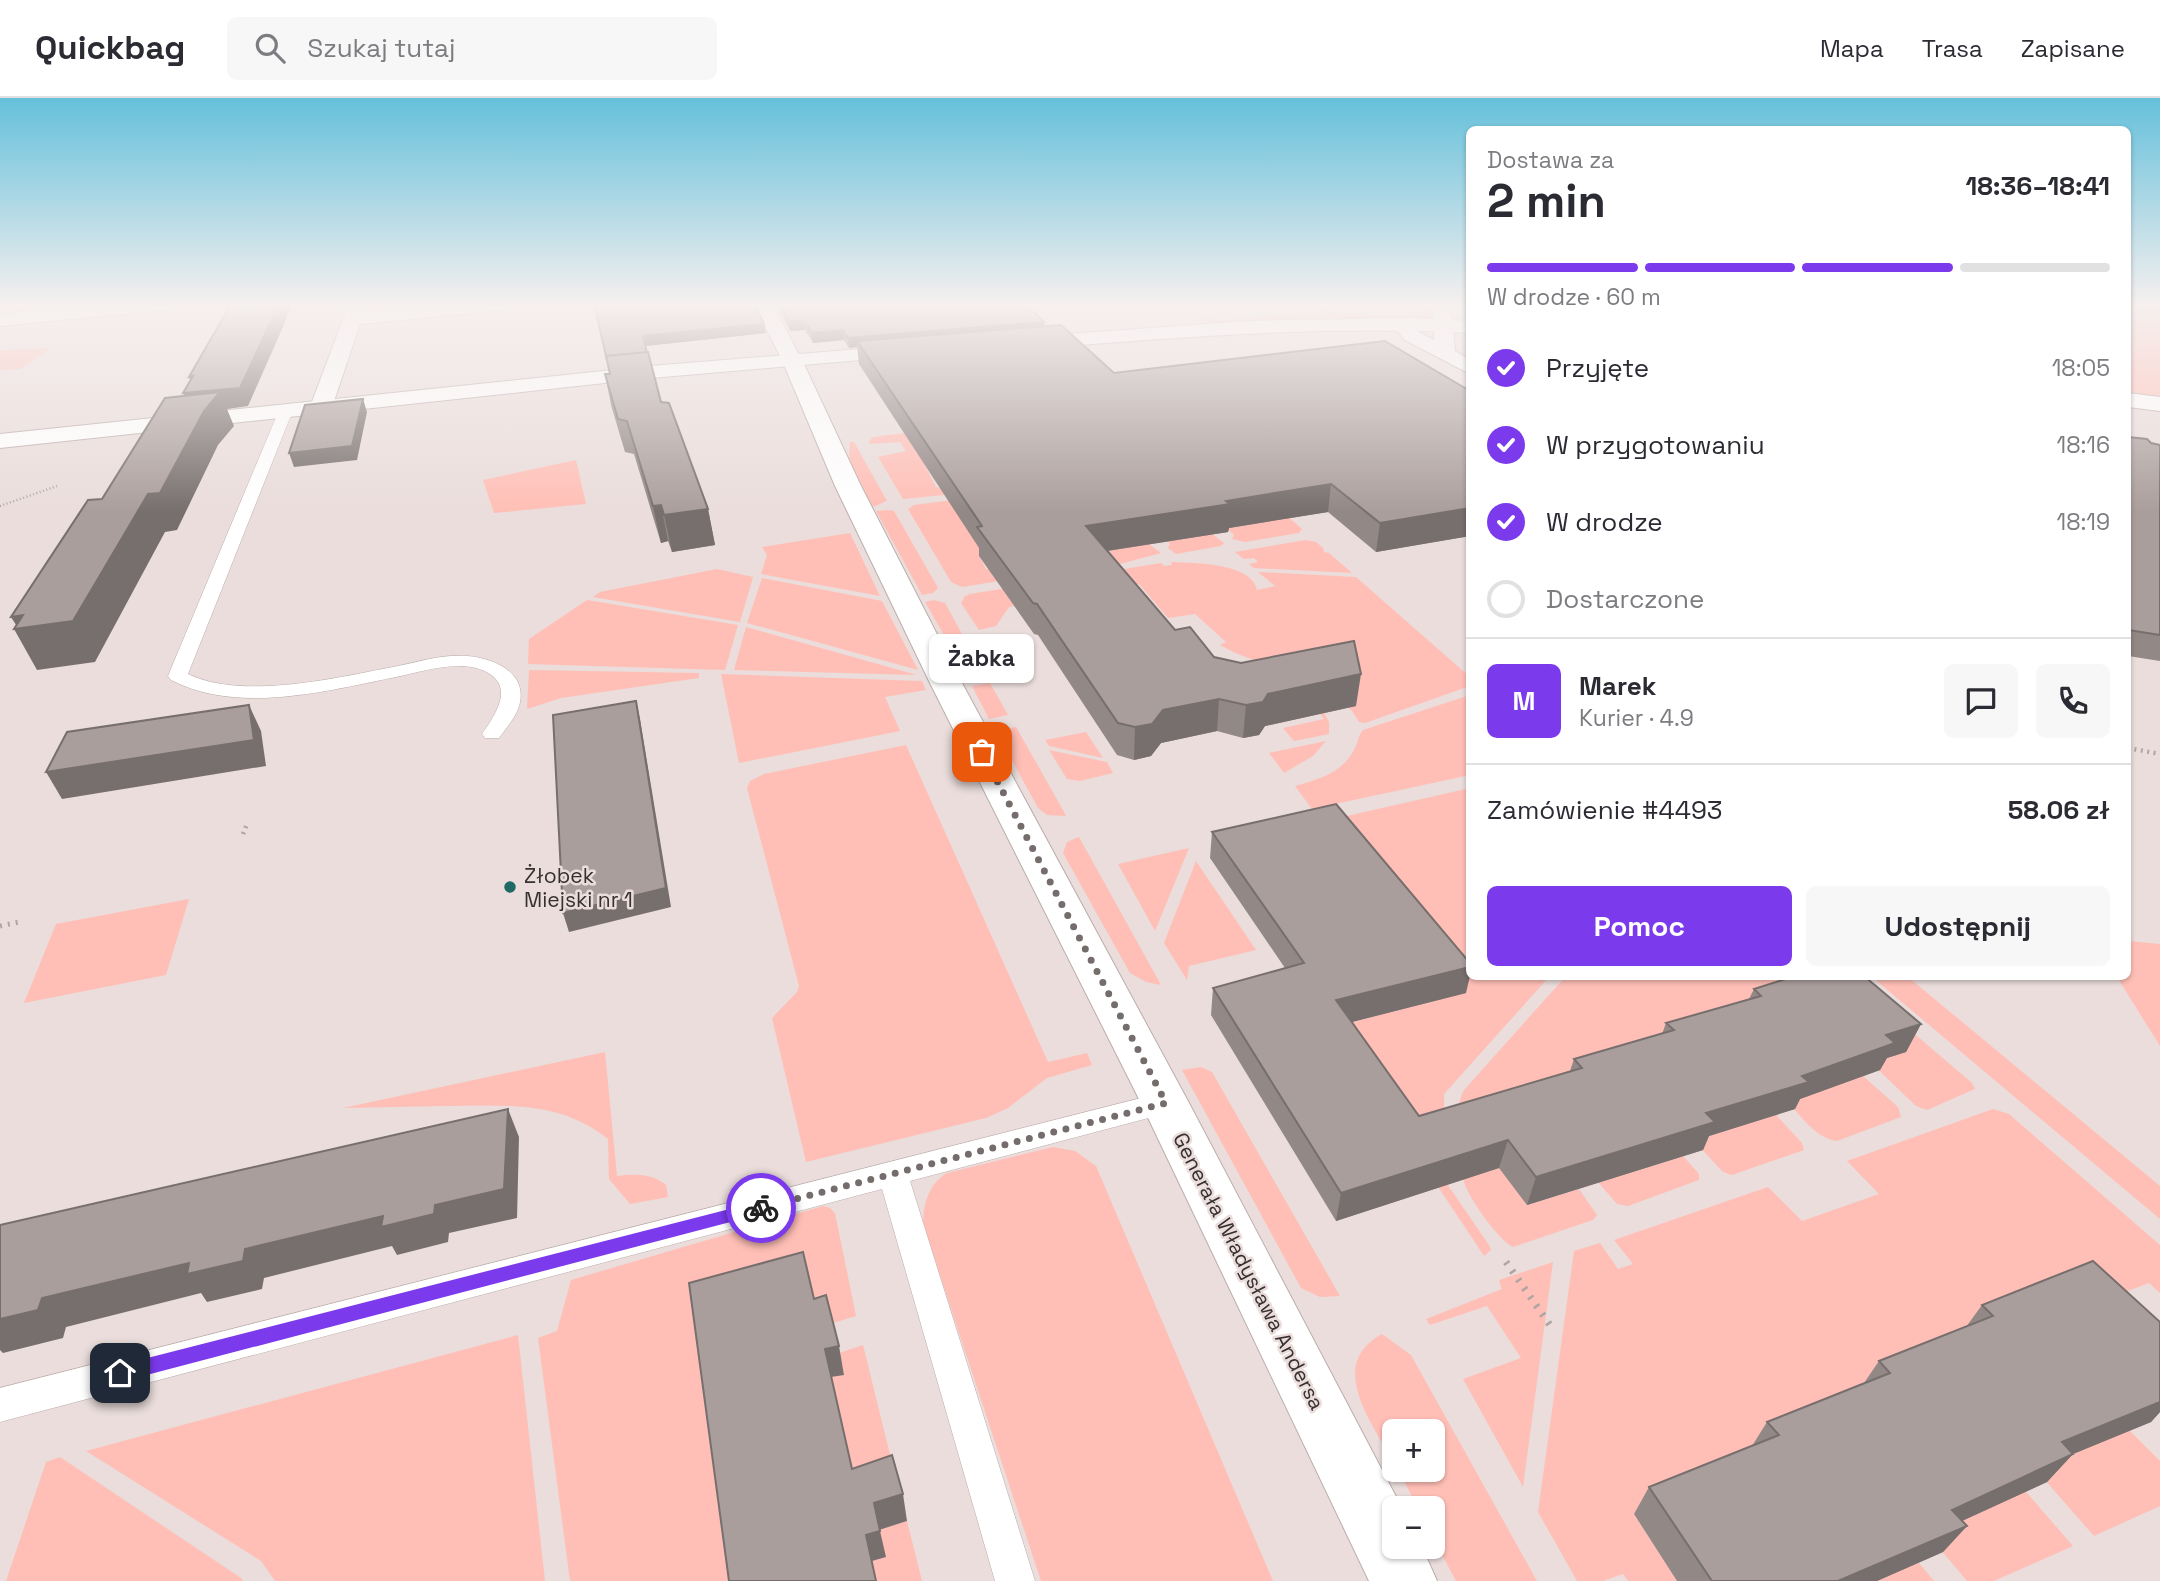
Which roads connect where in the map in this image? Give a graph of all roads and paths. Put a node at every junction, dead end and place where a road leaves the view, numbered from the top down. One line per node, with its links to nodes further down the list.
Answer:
1 (333, 373): 6 (street)
2 (660, 373): 6 (street)
3 (798, 373): 18 (street, Generała Władysława Andersa)
4 (2131, 400): 5 (street)
5 (2160, 404)
6 (321, 407): 7 (street)
7 (286, 410): 8 (street); 11 (lane)
8 (0, 442)
9 (57, 486): 10 (path)
10 (0, 506)
11 (492, 734)
12 (2131, 749): 13 (path)
13 (2160, 754)
14 (247, 824): 15 (path)
15 (243, 834)
16 (19, 922): 17 (path)
17 (0, 926)
18 (1166, 1103): 19 (lane); 24 (street, Generała Władysława Andersa)
19 (893, 1174): 22 (lane); 23 (lane)
20 (1506, 1262): 21 (path)
21 (1554, 1331)
22 (0, 1405)
23 (1016, 1581)
24 (1404, 1581)

